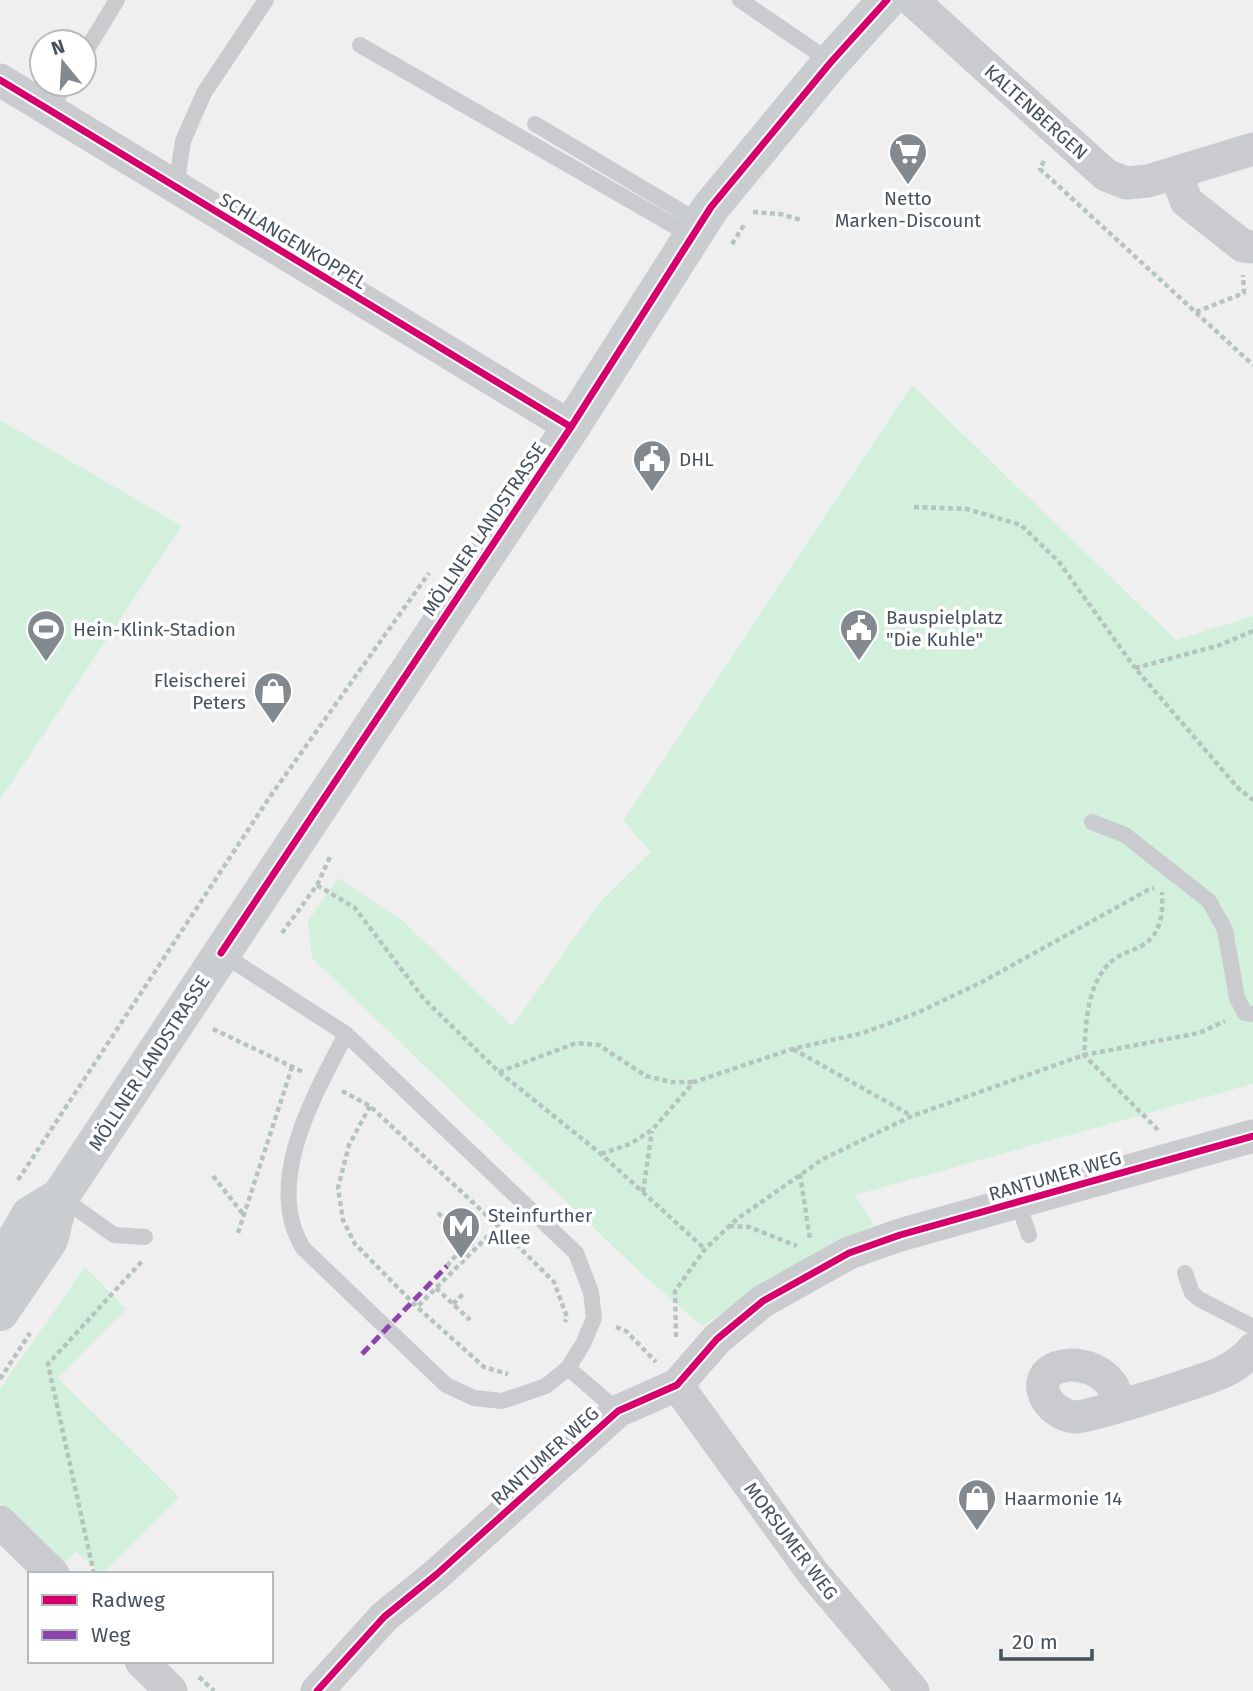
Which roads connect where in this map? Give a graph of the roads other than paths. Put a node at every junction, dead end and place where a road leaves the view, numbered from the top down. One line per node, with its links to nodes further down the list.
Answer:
1 (117, 0): 6 (lane)
2 (266, 0): 15 (lane)
3 (740, 0): 8 (lane)
4 (887, 0): 8 (street, MÖLLNER LANDSTRASSE)
5 (912, 0): 14 (street, KALTENBERGEN)
6 (98, 31)
7 (360, 45): 16 (lane)
8 (831, 62): 16 (street, MÖLLNER LANDSTRASSE)
9 (0, 80): 10 (street, SCHLANGENKOPPEL)
10 (28, 88)
11 (59, 98): 15 (street, SCHLANGENKOPPEL)
12 (535, 124): 16 (lane)
13 (1253, 149): 14 (street, KALTENBERGEN)
14 (1177, 174): 17 (street)
15 (176, 187): 18 (street, SCHLANGENKOPPEL)
16 (696, 230): 18 (street, MÖLLNER LANDSTRASSE)
17 (1248, 247)
18 (571, 427): 20 (street, MÖLLNER LANDSTRASSE)
19 (1092, 822): 21 (lane)
20 (221, 953): 22 (lane); 24 (street, MÖLLNER LANDSTRASSE)
21 (1249, 1013)
22 (346, 1034): 33 (lane); 33 (lane)
23 (1253, 1136): 25 (street, RANTUMER WEG)
24 (60, 1197): 27 (lane); 28 (street, MÖLLNER LANDSTRASSE); 30 (street, MÖLLNER LANDSTRASSE)
25 (1018, 1203): 26 (lane); 34 (street, RANTUMER WEG)
26 (1029, 1235)
27 (145, 1237)
28 (0, 1267)
29 (1185, 1273): 31 (lane)
30 (0, 1312)
31 (1253, 1327)
32 (1253, 1349): 35 (street)
33 (568, 1368): 36 (lane)
34 (677, 1385): 36 (street, RANTUMER WEG); 42 (street, MORSUMER WEG)
35 (1119, 1405)
36 (618, 1411): 41 (street, RANTUMER WEG)
37 (0, 1522): 38 (street)
38 (50, 1572)
39 (143, 1663): 40 (street)
40 (171, 1691)
41 (317, 1691)
42 (913, 1691)

